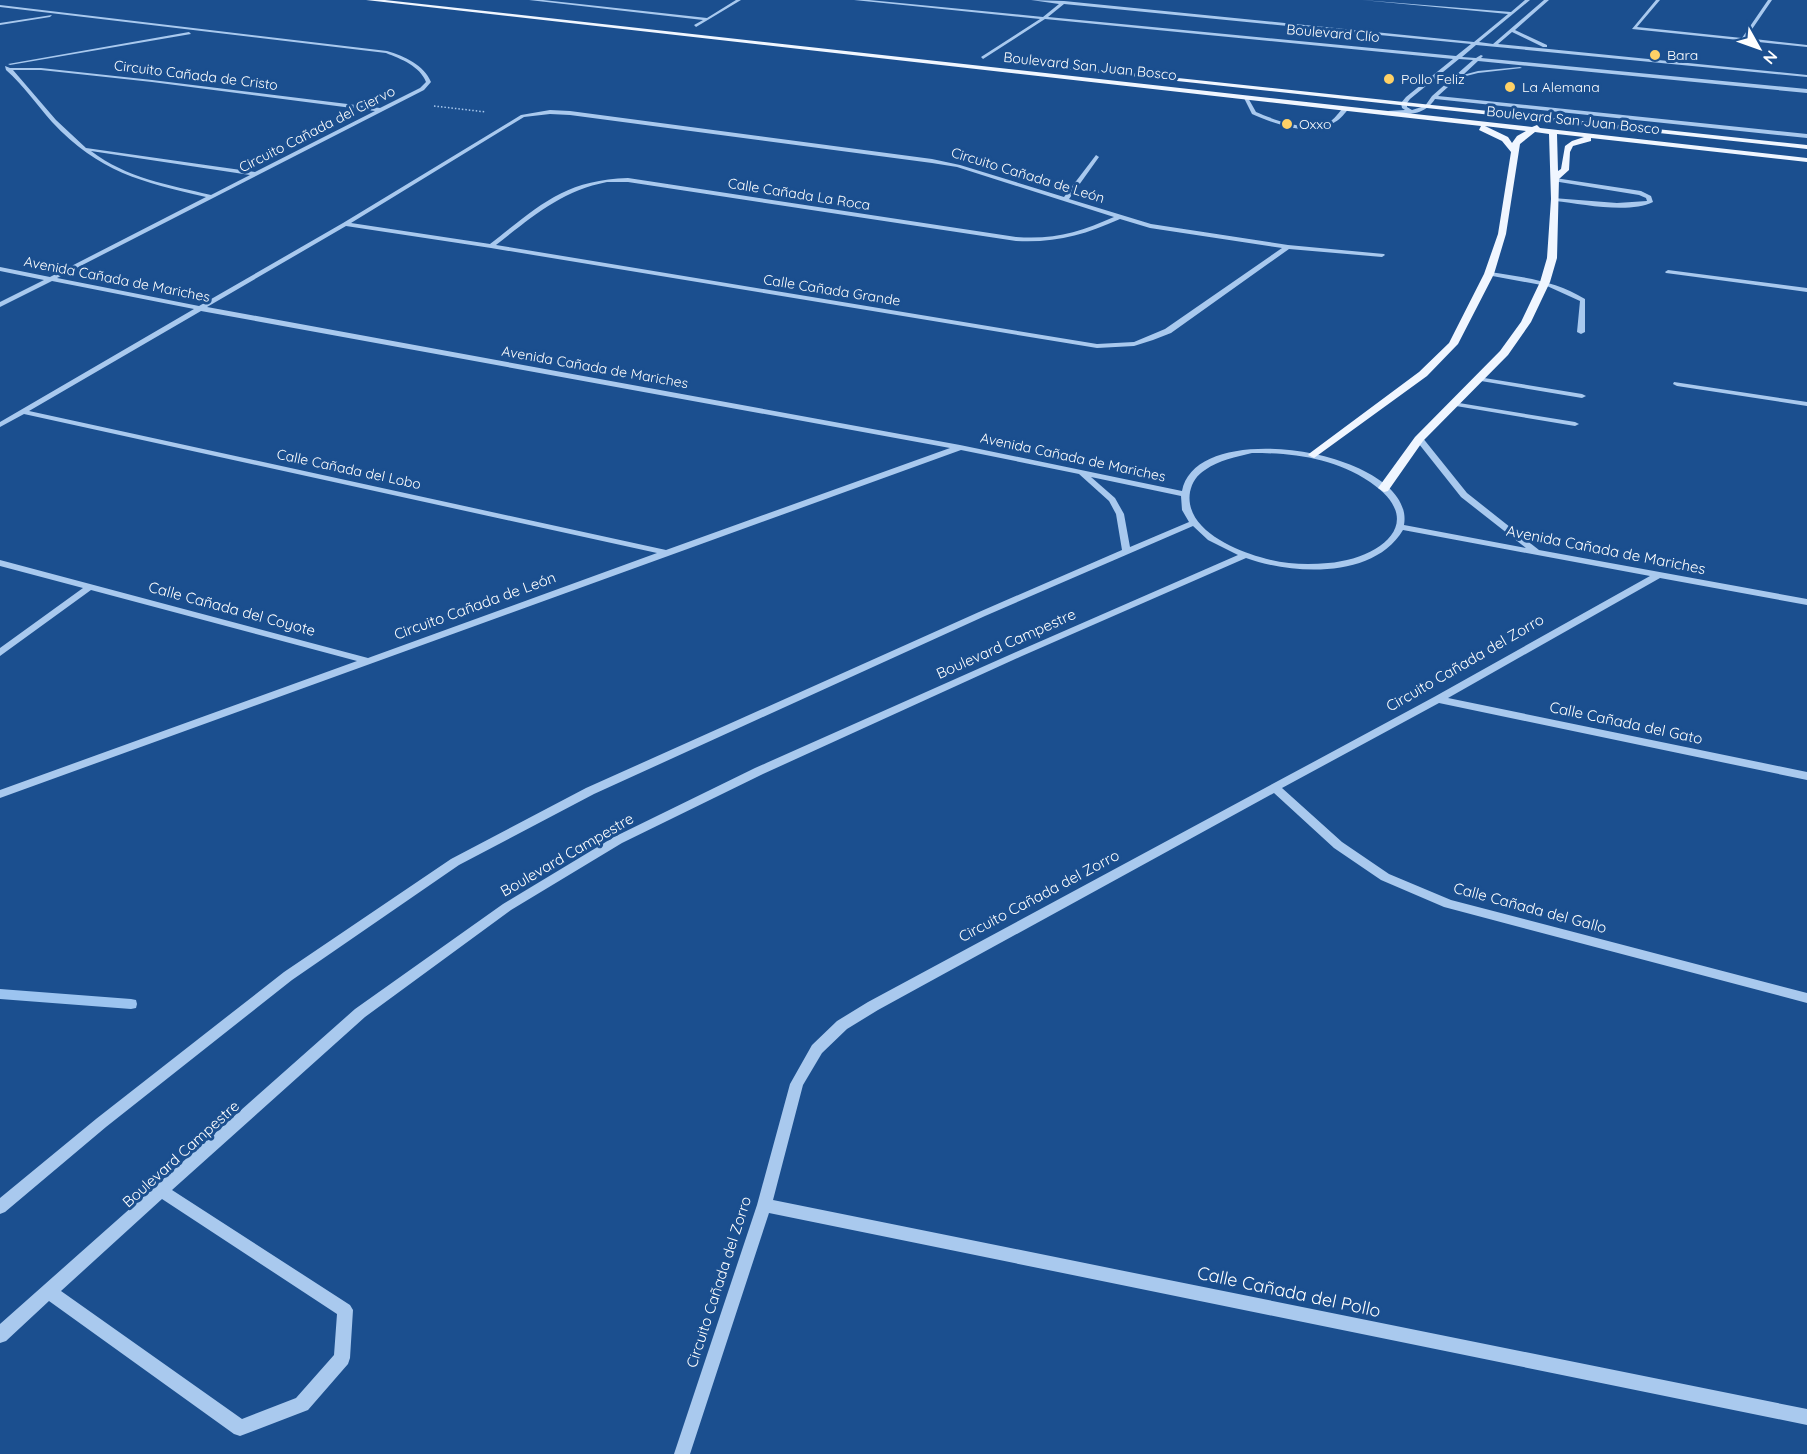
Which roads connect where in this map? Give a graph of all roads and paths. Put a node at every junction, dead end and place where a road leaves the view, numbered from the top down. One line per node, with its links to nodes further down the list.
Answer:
1 (369, 0): 36 (main road, Boulevard San Juan Bosco)
2 (739, 0): 16 (street)
3 (856, 0): 15 (street, Boulevard Clío)
4 (1033, 0): 10 (street)
5 (1364, 0): 13 (street)
6 (1528, 0): 13 (street)
7 (1547, 0): 19 (street)
8 (1658, 0): 20 (street)
9 (1770, 0): 20 (street)
10 (1065, 2): 15 (street); 21 (street)
11 (530, 4): 16 (street); 16 (main road)
12 (0, 6): 14 (street, Circuito Cañada del Ciervo)
13 (1512, 13): 21 (street)
14 (62, 14): 17 (street); 18 (street, Circuito Cañada del Ciervo)
15 (1043, 19): 26 (street, Boulevard Clío); 27 (street)
16 (707, 23)
17 (0, 24)
18 (201, 30): 31 (street, Circuito Cañada del Ciervo); 38 (street, Circuito Cañada del Ciervo)
19 (1512, 30): 22 (street); 24 (street)
20 (1743, 40): 23 (street)
21 (1477, 43): 22 (street); 26 (street)
22 (1495, 45): 24 (street); 29 (street)
23 (1807, 46)
24 (1557, 51): 33 (street)
25 (972, 56): 27 (main road, Boulevard San Juan Bosco)
26 (1460, 57): 29 (street, Boulevard Clío); 40 (street)
27 (983, 58): 28 (main road, Boulevard San Juan Bosco)
28 (995, 59)
29 (1478, 59): 32 (street, Boulevard Clío); 34 (street)
30 (1006, 60): 39 (main road, Boulevard San Juan Bosco)
31 (4, 66): 43 (street, Circuito Cañada de Cristo); 58 (street)
32 (1565, 67): 34 (street); 35 (street, Boulevard Clío)
33 (1807, 76)
34 (1456, 78): 37 (street)
35 (1807, 91)
36 (1245, 97): 42 (main road, Boulevard San Juan Bosco); 42 (street)
37 (1434, 97): 41 (street); 54 (street)
38 (398, 101): 43 (street, Circuito Cañada del Ciervo); 47 (path)
39 (1391, 102): 40 (main road, Boulevard San Juan Bosco); 44 (main road)
40 (1404, 103): 41 (main road, Boulevard San Juan Bosco); 45 (street)
41 (1429, 106): 45 (street); 46 (main road, Boulevard San Juan Bosco)
42 (1346, 108): 44 (main road, Boulevard San Juan Bosco)
43 (380, 110): 62 (street, Circuito Cañada del Ciervo)
44 (1377, 112): 45 (street); 48 (main road, Boulevard San Juan Bosco)
45 (1412, 112): 48 (street)
46 (1512, 114): 50 (main road, Boulevard San Juan Bosco); 51 (main road)
47 (523, 116): 66 (street, Circuito Cañada de León); 68 (street, Circuito Cañada de León)
48 (1433, 118): 49 (main road, Boulevard San Juan Bosco)
49 (1461, 121): 52 (main road, Boulevard San Juan Bosco); 59 (main road)
50 (1577, 122): 51 (main road); 53 (main road, Boulevard San Juan Bosco)
51 (1549, 128): 52 (main road, Boulevard San Juan Bosco); 55 (main road, Boulevard San Juan Bosco); 63 (main road)
52 (1533, 129): 59 (main road)
53 (1643, 129): 56 (main road); 57 (main road, Boulevard San Juan Bosco)
54 (1807, 136)
55 (1602, 137): 56 (main road, Boulevard San Juan Bosco); 63 (main road)
56 (1642, 141): 61 (main road, Boulevard San Juan Bosco)
57 (1807, 147)
58 (83, 148): 62 (street); 64 (street)
59 (1515, 152): 74 (main road)
60 (1096, 157): 66 (street)
61 (1807, 160)
62 (256, 174): 64 (street, Circuito Cañada del Ciervo)
63 (1555, 179): 65 (main road); 65 (street)
64 (213, 197): 75 (street, Circuito Cañada del Ciervo)
65 (1555, 199): 76 (main road)
66 (1065, 200): 67 (street, Circuito Cañada de León)
67 (1118, 217): 69 (street, Calle Cañada La Roca); 70 (street, Circuito Cañada de León)
68 (345, 224): 69 (street, Calle Cañada Grande); 79 (street, Circuito Cañada de León)
69 (491, 246): 70 (street, Calle Cañada Grande)
70 (1288, 247): 71 (street, Circuito Cañada de León)
71 (1382, 255)
72 (0, 269): 75 (street, Avenida Cañada de Mariches)
73 (1668, 272): 77 (street)
74 (1489, 274): 76 (street); 91 (main road)
75 (51, 280): 78 (street, Circuito Cañada del Ciervo); 79 (street, Avenida Cañada de Mariches)
76 (1545, 282): 80 (street); 81 (main road)
77 (1807, 290)
78 (0, 305)
79 (199, 308): 86 (street, Circuito Cañada de León); 90 (street, Avenida Cañada de Mariches)
80 (1581, 332)
81 (1480, 379): 83 (street); 84 (main road)
82 (1677, 384): 85 (street)
83 (1582, 396)
84 (1456, 404): 87 (street); 89 (main road)
85 (1807, 404)
86 (23, 412): 88 (street, Circuito Cañada de León); 99 (street, Calle Cañada del Lobo)
87 (1575, 424)
88 (0, 425)
89 (1419, 439): 93 (main road); 98 (street)
90 (960, 447): 92 (street, Avenida Cañada de Mariches); 99 (street, Circuito Cañada de León)
91 (1314, 455): 93 (street); 94 (street)
92 (1080, 471): 94 (street, Avenida Cañada de Mariches); 97 (street)
93 (1384, 488): 96 (street)
94 (1184, 494): 95 (street)
95 (1193, 523): 97 (street); 100 (street)
96 (1401, 527): 98 (street, Avenida Cañada de Mariches); 100 (street)
97 (1127, 552): 114 (street)
98 (1538, 552): 102 (street, Avenida Cañada de Mariches)
99 (669, 553): 106 (street, Circuito Cañada de León)
100 (1246, 555): 112 (street, Boulevard Campestre)
101 (0, 563): 103 (street, Calle Cañada del Coyote)
102 (1658, 575): 104 (street, Avenida Cañada de Mariches); 107 (street, Circuito Cañada del Zorro)
103 (91, 586): 105 (street); 106 (street, Calle Cañada del Coyote)
104 (1807, 602)
105 (0, 653)
106 (366, 660): 110 (street, Circuito Cañada de León)
107 (1438, 699): 108 (street, Calle Cañada del Gato); 109 (street, Circuito Cañada del Zorro)
108 (1807, 776)
109 (1275, 789): 111 (street, Calle Cañada del Gallo); 113 (street, Circuito Cañada del Zorro)
110 (0, 794)
111 (1807, 998)
112 (163, 1192): 115 (street, Boulevard Campestre); 115 (street)
113 (764, 1205): 117 (street, Calle Cañada del Pollo); 118 (street, Circuito Cañada del Zorro)
114 (0, 1207)
115 (49, 1292): 116 (street, Boulevard Campestre)
116 (0, 1335)
117 (1807, 1417)
118 (681, 1454)

